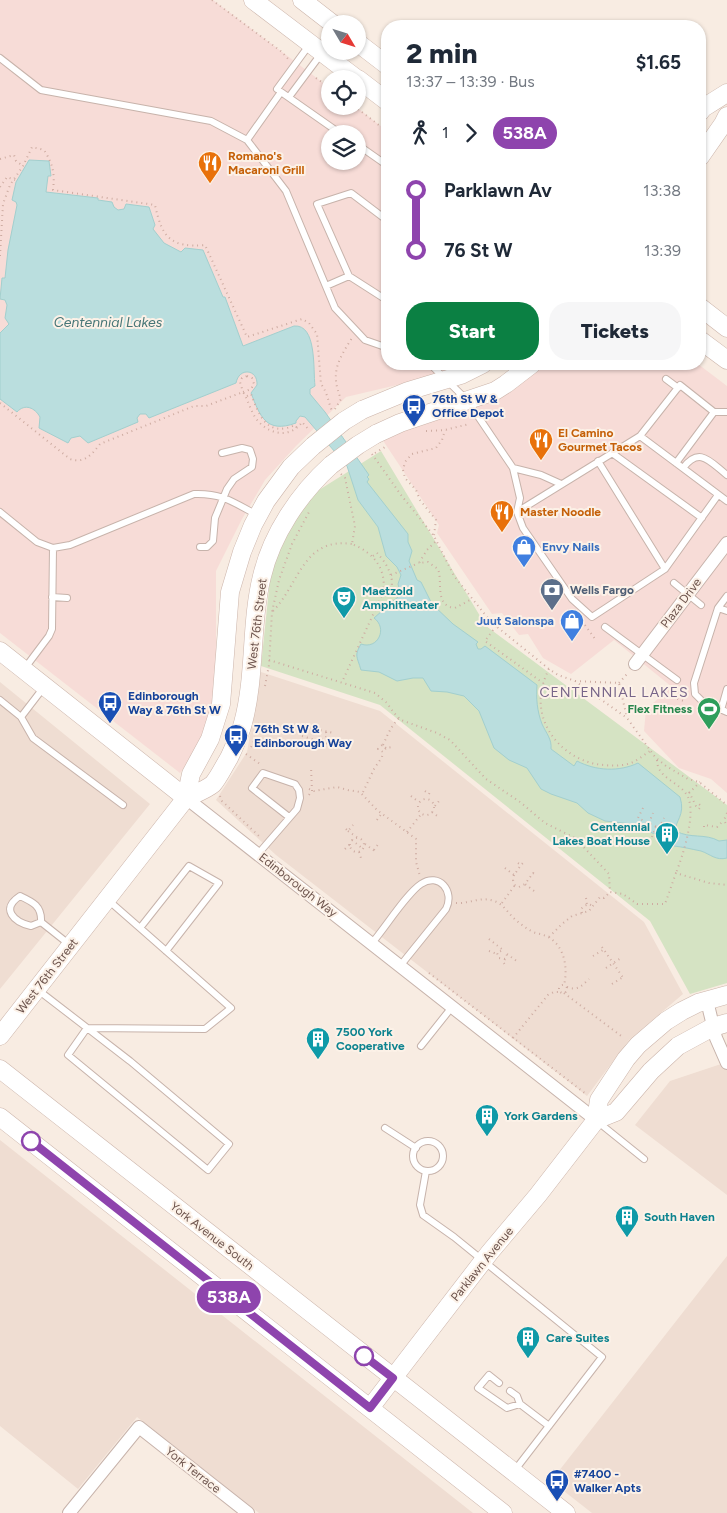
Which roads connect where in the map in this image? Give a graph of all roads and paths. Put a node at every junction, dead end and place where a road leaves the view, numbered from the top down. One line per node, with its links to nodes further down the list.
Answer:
1 (212, 0): 9 (path)
2 (253, 0): 5 (street)
3 (302, 0): 4 (street)
4 (321, 15)
5 (316, 48): 9 (lane); 10 (street); 11 (lane)
6 (366, 49): 8 (street)
7 (0, 58): 23 (lane)
8 (381, 61)
9 (296, 64): 14 (lane)
10 (345, 70)
11 (308, 72): 12 (path); 16 (lane)
12 (321, 81)
13 (366, 86): 17 (street)
14 (277, 89)
15 (727, 93): 18 (street)
16 (289, 97): 21 (lane); 23 (lane)
17 (381, 97)
18 (706, 106)
19 (366, 115): 22 (path)
20 (727, 116): 24 (street)
21 (328, 125)
22 (381, 127)
23 (247, 140): 34 (lane)
24 (706, 148)
25 (366, 151): 27 (lane)
26 (0, 159): 28 (path)
27 (381, 161)
28 (23, 166): 29 (path); 38 (path)
29 (15, 180): 30 (path); 32 (path)
30 (0, 187)
31 (381, 216): 33 (lane)
32 (0, 256)
33 (349, 276): 34 (lane); 35 (lane)
34 (326, 286): 38 (lane)
35 (381, 297)
36 (706, 312): 37 (street)
37 (727, 328)
38 (356, 330): 40 (lane)
39 (706, 344): 41 (street)
40 (381, 346)
41 (727, 360)
42 (436, 370): 46 (lane)
43 (469, 370): 46 (street, West 76th Street)
44 (524, 370): 50 (street, West 76th Street)
45 (666, 379): 47 (lane)
46 (446, 380): 50 (lane); 59 (street, West 76th Street, bridge)
47 (678, 388): 52 (lane); 58 (lane)
48 (243, 392): 48 (path); 49 (path); 51 (path)
49 (246, 396): 55 (path); 55 (path)
50 (467, 400): 60 (street, West 76th Street); 68 (lane)
51 (0, 403)
52 (714, 412): 53 (lane); 66 (lane)
53 (727, 412)
54 (468, 424): 56 (path)
55 (297, 428): 59 (path)
56 (445, 430): 57 (path); 80 (path)
57 (421, 431)
58 (640, 436): 63 (lane); 66 (lane)
59 (313, 441): 78 (street, West 76th Street)
60 (380, 441): 64 (path); 67 (street, West 76th Street, bridge)
61 (367, 450): 64 (path)
62 (222, 453): 73 (lane)
63 (612, 453): 65 (lane); 79 (lane)
64 (372, 454): 80 (path)
65 (598, 461): 71 (lane); 88 (lane)
66 (676, 463): 69 (lane)
67 (336, 468): 83 (path); 146 (street, West 76th Street)
68 (513, 468): 71 (lane); 77 (lane)
69 (683, 468): 70 (lane); 72 (lane)
70 (727, 475)
71 (561, 484): 77 (lane)
72 (718, 495): 74 (lane); 79 (lane)
73 (224, 497): 78 (lane); 84 (lane); 85 (lane)
74 (727, 501)
75 (311, 505): 100 (path)
76 (0, 512): 84 (lane)
77 (517, 512): 88 (lane)
78 (258, 516): 146 (street, West 76th Street)
79 (702, 518): 88 (lane)
80 (434, 536): 81 (path)
81 (435, 542): 87 (path); 96 (path)
82 (727, 542): 92 (street, Plaza Drive)
83 (352, 544): 86 (path); 100 (path)
84 (53, 548): 94 (lane)
85 (200, 548)
86 (373, 556): 89 (path); 91 (path)
87 (419, 563): 89 (path); 96 (path)
88 (665, 569)
89 (390, 575): 91 (path)
90 (674, 583): 92 (lane)
91 (383, 594): 112 (path)
92 (688, 594): 97 (lane); 106 (street, Plaza Drive)
93 (727, 596): 98 (lane)
94 (52, 597): 95 (lane); 109 (lane)
95 (67, 598)
96 (472, 599): 102 (path)
97 (701, 605)
98 (718, 608): 99 (lane); 120 (lane)
99 (727, 611)
100 (272, 612): 107 (path)
101 (586, 625): 104 (path)
102 (496, 626): 108 (path); 113 (path)
103 (605, 627): 106 (lane)
104 (595, 639)
105 (0, 651): 109 (street, Edinborough Way)
106 (639, 659): 110 (lane)
107 (269, 660): 112 (path); 116 (path)
108 (550, 669): 111 (path); 113 (path)
109 (24, 670): 114 (street, Edinborough Way)
110 (677, 680)
111 (575, 681): 124 (path); 124 (path)
112 (342, 682): 123 (path)
113 (543, 683): 134 (path)
114 (45, 686): 122 (lane); 146 (street, Edinborough Way)
115 (727, 689): 120 (lane)
116 (264, 694)
117 (668, 696): 119 (path)
118 (0, 700): 122 (lane)
119 (686, 702)
120 (724, 711)
121 (260, 716): 137 (path)
122 (21, 717): 150 (lane)
123 (399, 718): 130 (path); 196 (path)
124 (627, 718): 134 (path)
125 (314, 726): 126 (path)
126 (324, 730): 127 (path); 129 (path); 129 (path)
127 (334, 733)
128 (302, 736): 129 (path)
129 (320, 742): 131 (path)
130 (383, 745): 133 (path); 135 (path)
131 (338, 747)
132 (392, 747): 133 (path)
133 (386, 748): 135 (path)
134 (650, 751): 136 (path)
135 (383, 752): 143 (path)
136 (657, 759): 138 (path); 144 (path)
137 (264, 767)
138 (700, 782): 141 (path); 151 (path)
139 (307, 788): 143 (path)
140 (425, 790): 147 (path)
141 (689, 792): 144 (path); 152 (path)
142 (220, 793): 177 (path)
143 (362, 793): 157 (path)
144 (686, 795): 188 (path)
145 (411, 796): 148 (path)
146 (186, 798): 182 (street, Edinborough Way); 198 (street, West 76th Street)
147 (425, 798): 148 (path); 153 (path)
148 (419, 802): 155 (path)
149 (442, 803): 153 (path)
150 (123, 805)
151 (727, 805)
152 (696, 806)
153 (434, 807): 156 (path)
154 (643, 808): 165 (path)
155 (422, 812): 156 (path); 170 (path)
156 (432, 812): 161 (path)
157 (382, 813): 163 (path); 170 (path)
158 (654, 813): 165 (path)
159 (727, 813): 164 (path)
160 (289, 817): 160 (lane); 177 (lane)
161 (440, 818)
162 (664, 818): 167 (path)
163 (377, 820)
164 (724, 820): 168 (path); 169 (path)
165 (649, 823): 167 (path)
166 (353, 825): 173 (path)
167 (656, 826): 172 (path)
168 (727, 826)
169 (704, 828)
170 (407, 832): 191 (path)
171 (365, 836): 174 (path)
172 (652, 837)
173 (358, 838): 174 (path); 175 (path)
174 (362, 840): 178 (path)
175 (351, 842): 179 (path); 180 (path); 181 (path)
176 (379, 843): 178 (path)
177 (267, 844): 182 (lane)
178 (364, 844): 180 (path)
179 (345, 849)
180 (363, 849): 181 (path)
181 (359, 852): 183 (path)
182 (258, 854): 210 (street, Edinborough Way)
183 (361, 858)
184 (524, 862): 186 (path)
185 (518, 863): 186 (path)
186 (522, 865): 189 (path)
187 (505, 868): 189 (path)
188 (676, 873): 194 (path); 196 (path)
189 (514, 875): 193 (path)
190 (536, 875): 192 (path)
191 (423, 882): 199 (lane); 210 (lane)
192 (525, 884): 193 (path); 195 (path)
193 (516, 885): 200 (path)
194 (727, 885)
195 (534, 891)
196 (610, 892): 202 (path)
197 (586, 898): 201 (path)
198 (107, 899): 206 (lane); 211 (street, West 76th Street)
199 (449, 901): 200 (path); 221 (lane)
200 (501, 904): 205 (path)
201 (587, 905): 202 (path); 203 (path)
202 (593, 906): 203 (path)
203 (582, 913): 208 (path)
204 (41, 922): 204 (lane); 211 (lane)
205 (523, 925): 207 (path); 208 (path)
206 (140, 928): 213 (lane); 213 (lane)
207 (520, 929)
208 (549, 937): 229 (path)
209 (489, 939): 215 (path)
210 (372, 943): 221 (street, Edinborough Way)
211 (71, 946): 231 (street, West 76th Street)
212 (506, 947): 215 (path)
213 (166, 951): 237 (lane)
214 (489, 951): 216 (path)
215 (504, 951): 216 (path); 220 (path); 223 (path)
216 (497, 954): 218 (path)
217 (593, 956): 224 (path)
218 (499, 958): 220 (path); 222 (path)
219 (621, 958): 224 (path)
220 (505, 959): 225 (path)
221 (404, 961): 235 (street, Edinborough Way); 239 (path)
222 (496, 961)
223 (518, 962)
224 (613, 963): 226 (path); 228 (path)
225 (506, 966)
226 (606, 968)
227 (589, 979): 230 (path)
228 (612, 984)
229 (564, 985): 230 (path); 232 (path)
230 (567, 987): 232 (path)
231 (37, 989): 237 (lane); 238 (street, West 76th Street)
232 (563, 993): 239 (path); 240 (path)
233 (727, 995): 234 (street, Parklawn Avenue)
234 (707, 1001): 236 (street); 246 (street, Parklawn Avenue)
235 (452, 1007): 241 (lane); 246 (street, Edinborough Way)
236 (720, 1025): 242 (street); 246 (street, Parklawn Avenue)
237 (87, 1028): 237 (lane)
238 (0, 1036)
239 (513, 1038): 244 (path)
240 (626, 1039)
241 (422, 1046)
242 (727, 1063)
243 (0, 1069): 252 (street, York Avenue South)
244 (588, 1095)
245 (0, 1117): 256 (street)
246 (596, 1120): 249 (lane); 251 (street, Parklawn Avenue)
247 (385, 1128): 248 (lane)
248 (416, 1148): 250 (lane); 250 (lane)
249 (644, 1159)
250 (426, 1171): 251 (lane)
251 (483, 1261): 252 (street, Parklawn Avenue); 257 (lane)
252 (393, 1378): 256 (street, Parklawn Avenue); 258 (street, York Avenue South)
253 (499, 1383): 255 (lane)
254 (510, 1391): 255 (lane)
255 (520, 1404): 257 (lane)
256 (370, 1408): 261 (street)
257 (549, 1426): 258 (lane)
258 (514, 1472): 262 (street, York Avenue South)
259 (69, 1513): 260 (street, York Terrace)
260 (248, 1513)
261 (503, 1513)
262 (566, 1513)

